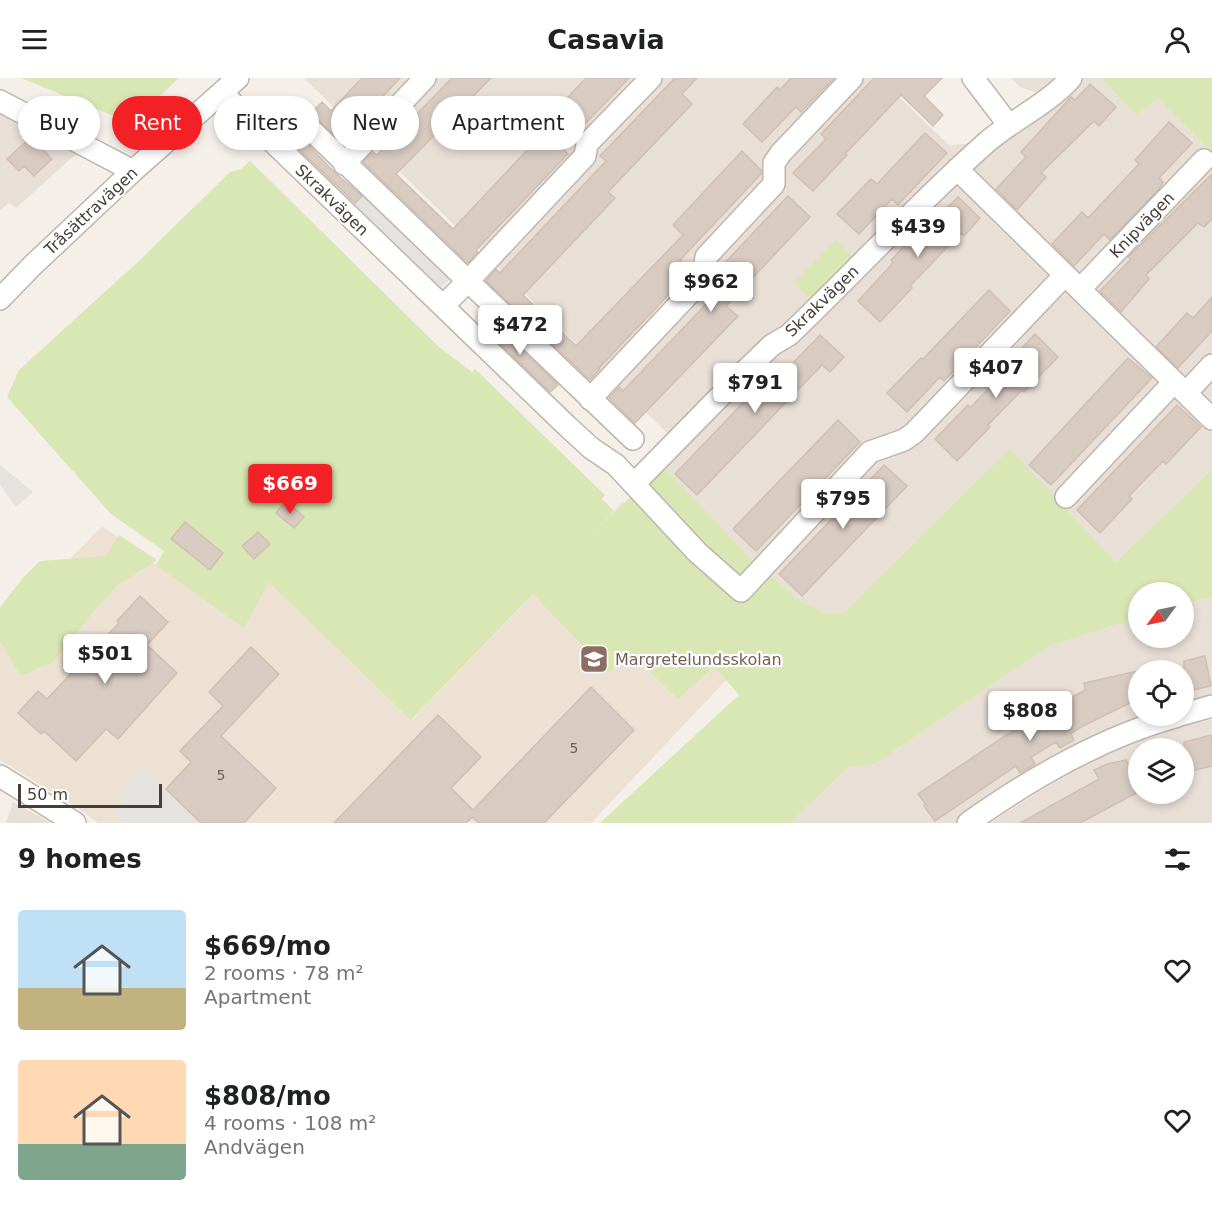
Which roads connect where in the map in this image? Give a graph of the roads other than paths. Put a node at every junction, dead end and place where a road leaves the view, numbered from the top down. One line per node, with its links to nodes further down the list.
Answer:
1 (238, 78): 7 (street, Tråsättravägen)
2 (425, 78): 12 (street)
3 (651, 78): 15 (street)
4 (852, 78): 21 (street)
5 (973, 78): 9 (street)
6 (1071, 78): 9 (street, Skrakvägen)
7 (222, 93): 14 (street, Tråsättravägen); 18 (street, Skrakvägen)
8 (0, 101): 14 (street)
9 (1008, 124): 13 (street, Skrakvägen)
10 (319, 138): 12 (street)
11 (1204, 160): 16 (street, Knipvägen)
12 (344, 164): 15 (street)
13 (957, 170): 16 (street); 24 (street, Skrakvägen)
14 (133, 171): 17 (street, Tråsättravägen)
15 (468, 281): 18 (street); 21 (street)
16 (1072, 282): 20 (street); 26 (street, Knipvägen)
17 (0, 299)
18 (443, 306): 24 (street, Skrakvägen)
19 (1212, 365): 20 (street)
20 (1180, 387): 22 (street); 25 (street)
21 (590, 399): 23 (street)
22 (1212, 419)
23 (633, 439)
24 (634, 484): 26 (street, Skrakvägen)
25 (1066, 497)
26 (741, 591)
27 (1212, 706): 28 (street)
28 (1194, 711)
29 (1143, 726): 32 (street)
30 (0, 776): 31 (street)
31 (75, 823)
32 (968, 823)

